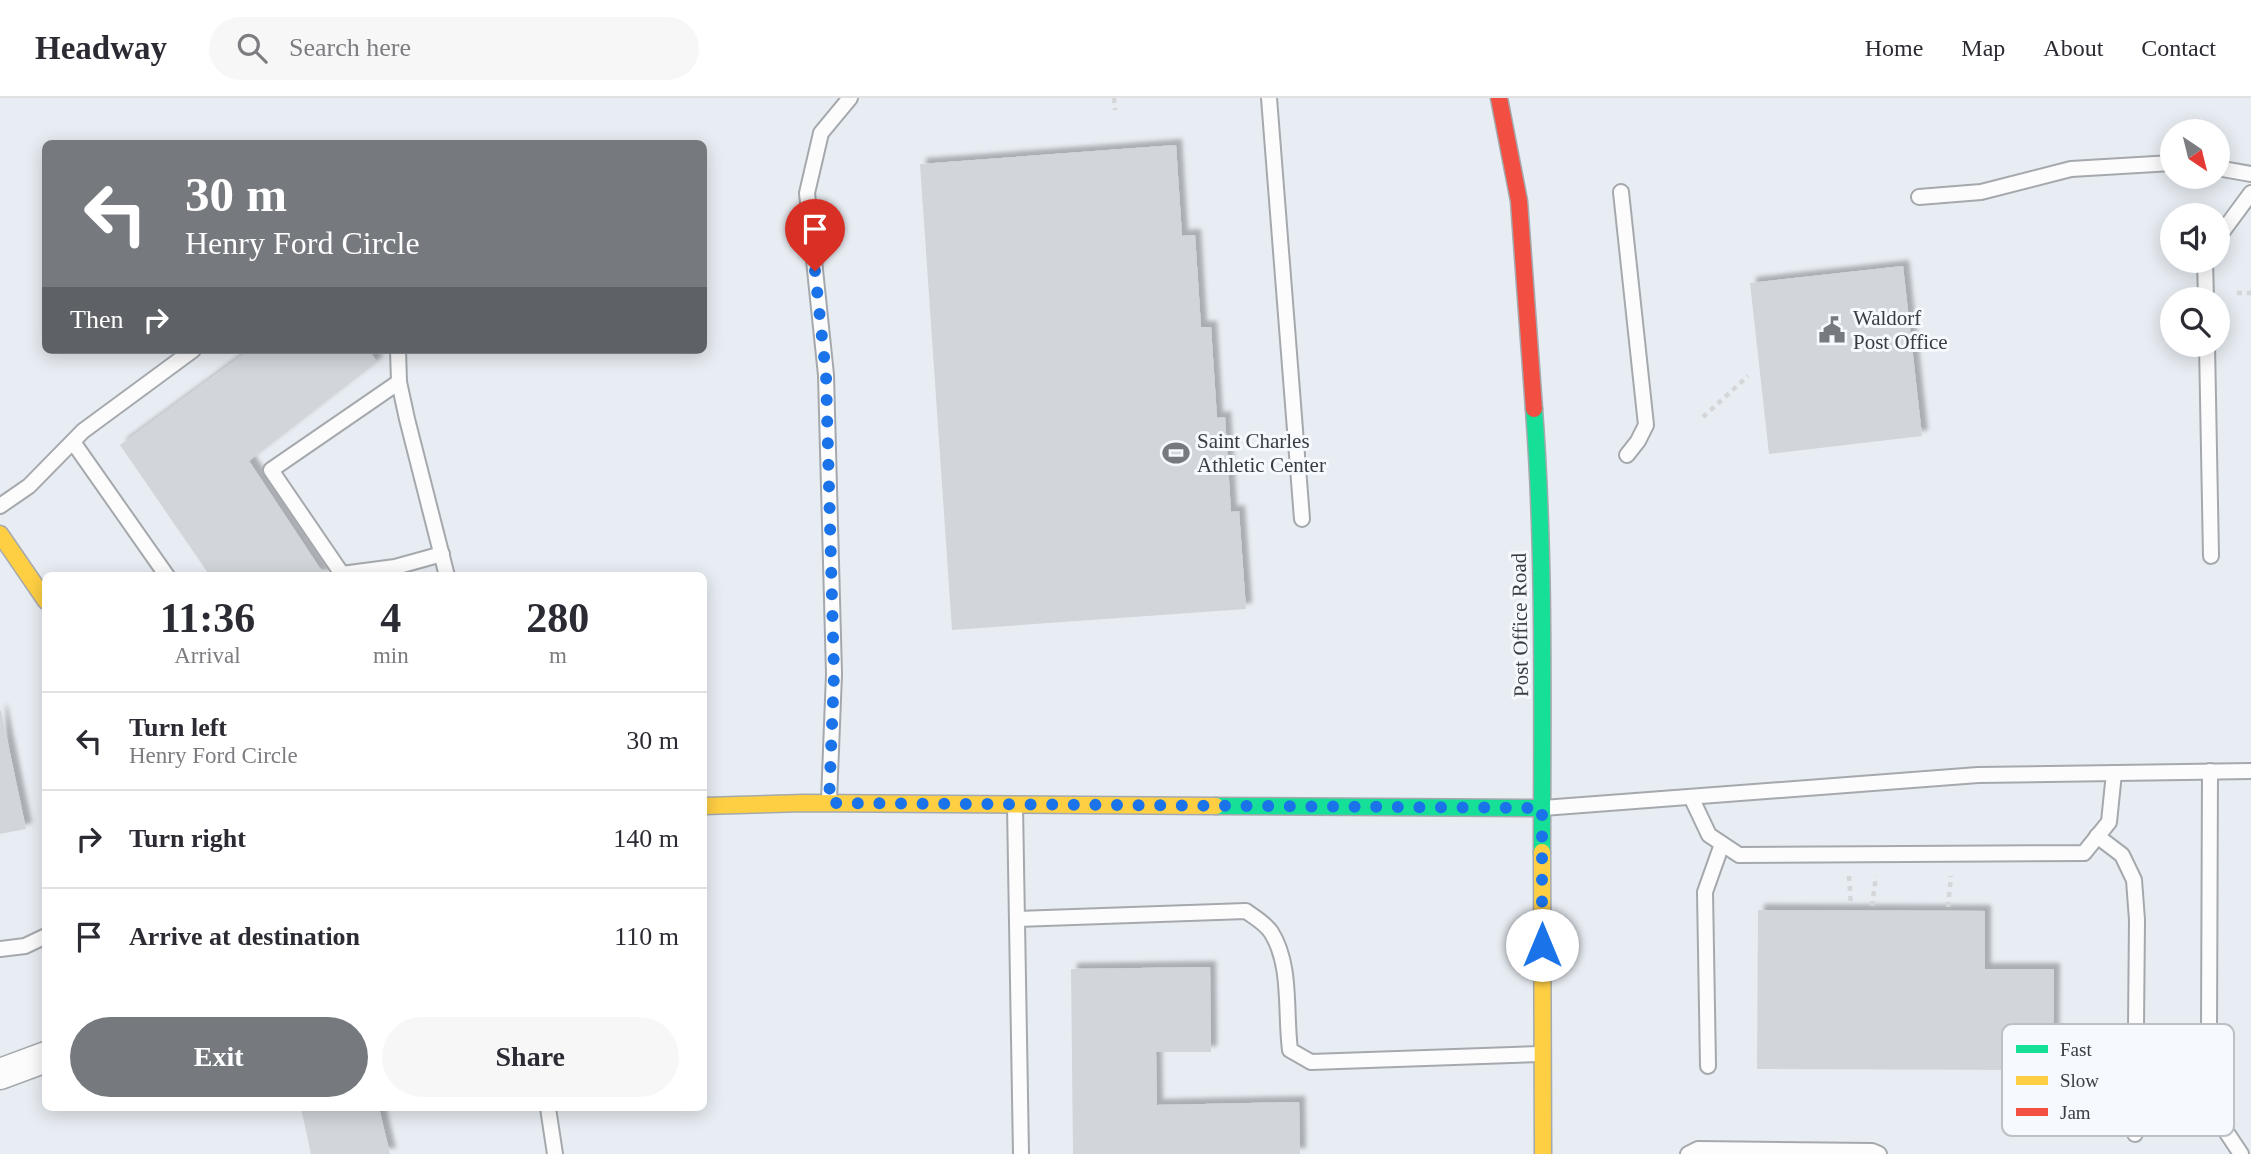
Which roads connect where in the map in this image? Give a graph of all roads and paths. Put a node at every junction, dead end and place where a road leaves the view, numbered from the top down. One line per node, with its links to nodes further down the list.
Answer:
1 (850, 98): 37 (lane)
2 (1114, 98): 5 (path)
3 (1269, 98): 24 (lane)
4 (1499, 98): 40 (street, Post Office Road)
5 (1115, 110)
6 (2160, 164): 11 (lane)
7 (2230, 170): 8 (lane)
8 (2251, 174)
9 (1621, 192): 22 (lane)
10 (2251, 193): 12 (lane)
11 (1919, 197)
12 (2230, 221)
13 (2237, 293): 14 (path)
14 (2251, 293)
15 (188, 354): 21 (lane)
16 (398, 354): 19 (lane)
17 (2207, 357): 27 (lane)
18 (1748, 376): 20 (path)
19 (399, 382): 26 (lane); 29 (lane)
20 (1703, 417)
21 (73, 442): 23 (lane); 28 (lane)
22 (1627, 455)
23 (0, 506)
24 (1302, 519)
25 (0, 534): 32 (street)
26 (442, 554): 30 (lane); 31 (lane)
27 (2211, 555)
28 (163, 572)
29 (341, 572)
30 (350, 572)
31 (446, 572)
32 (42, 595)
33 (2210, 771): 34 (lane); 35 (lane); 47 (lane)
34 (2251, 771)
35 (2115, 773): 36 (lane); 41 (lane)
36 (1691, 797): 40 (lane); 42 (lane)
37 (829, 803): 38 (street); 39 (street)
38 (1015, 805): 40 (street); 43 (lane)
39 (707, 806)
40 (1542, 808): 48 (street, Post Office Road)
41 (2097, 836): 42 (lane); 46 (lane)
42 (1722, 844): 50 (lane)
43 (1017, 919): 48 (lane); 55 (lane)
44 (42, 938): 45 (lane)
45 (0, 949)
46 (2136, 1024)
47 (2209, 1024)
48 (1541, 1054): 56 (street, Post Office Road)
49 (42, 1058): 51 (street)
50 (1708, 1066)
51 (0, 1074)
52 (548, 1111): 54 (lane)
53 (2229, 1136): 59 (lane)
54 (555, 1154)
55 (1021, 1154)
56 (1543, 1154)
57 (1688, 1154): 58 (lane)
58 (1879, 1154)
59 (2241, 1154)

